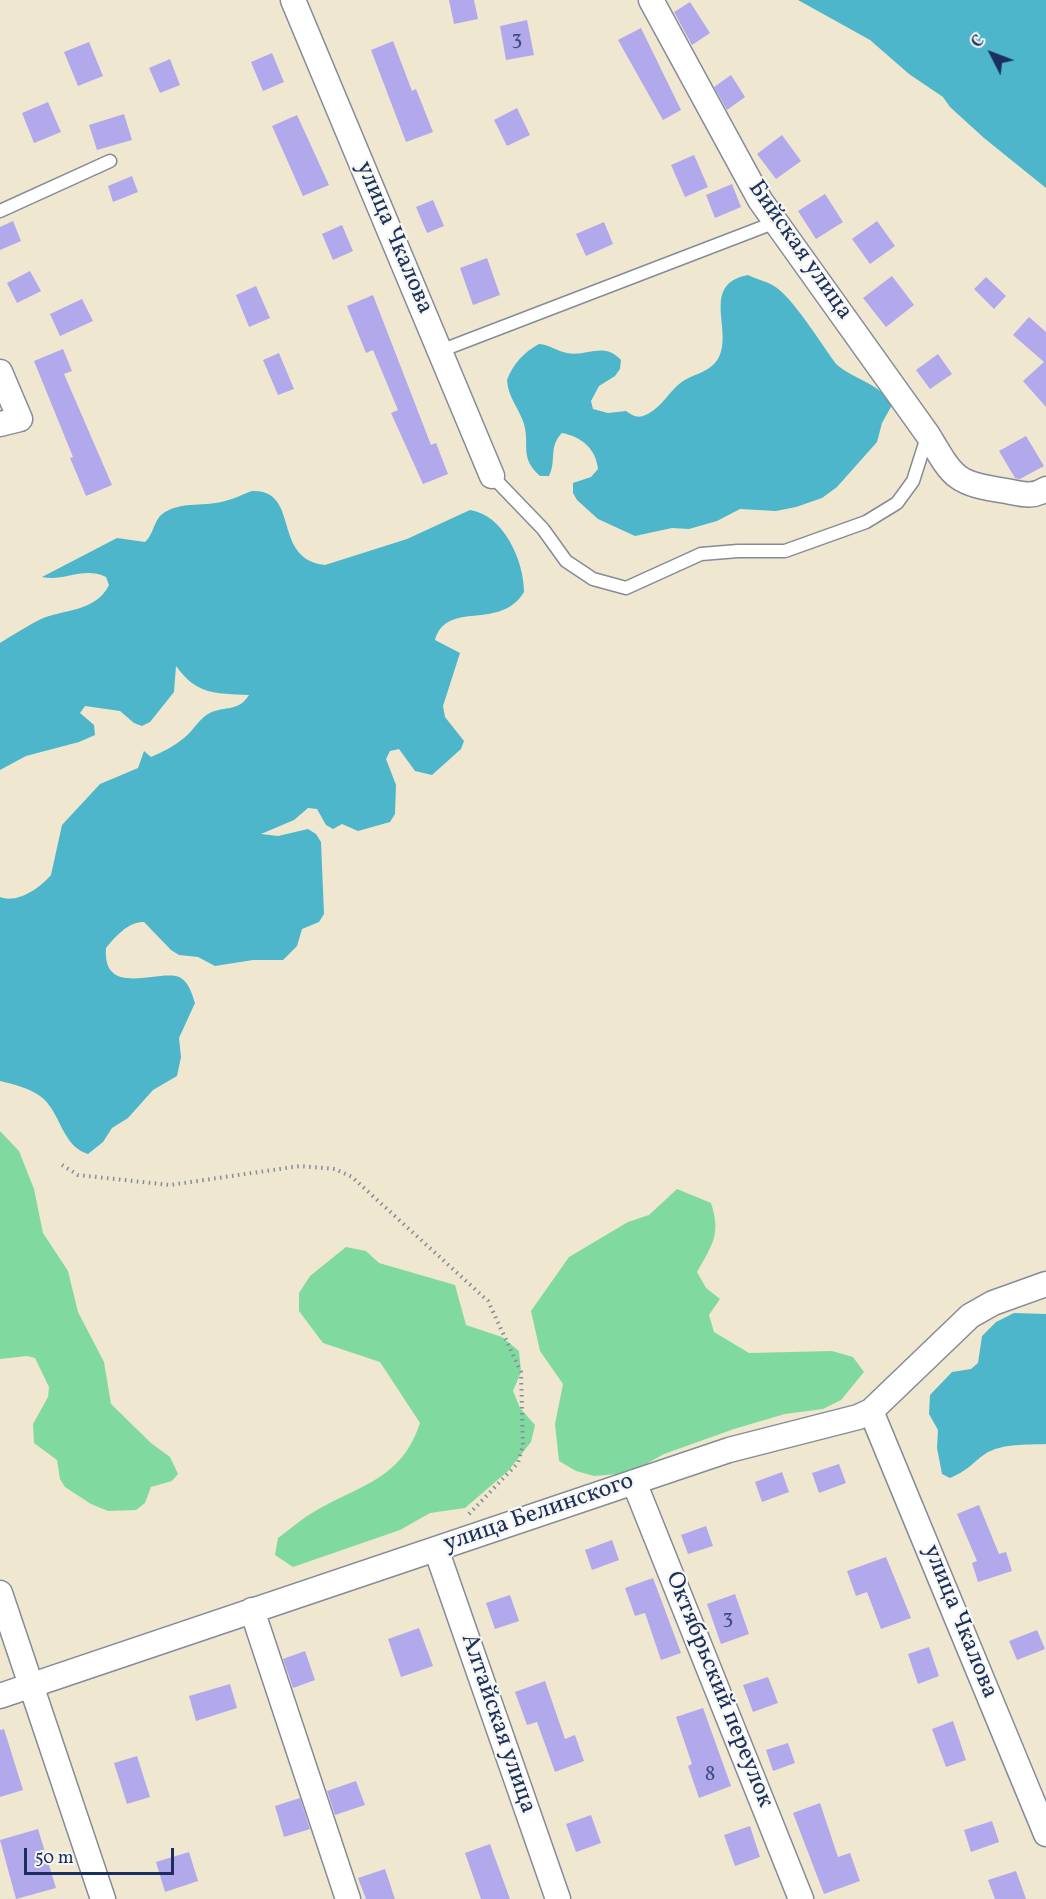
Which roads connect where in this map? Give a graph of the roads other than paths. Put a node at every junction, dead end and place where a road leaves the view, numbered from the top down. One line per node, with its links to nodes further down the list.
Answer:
1 (293, 0): 6 (street, улица Чкалова)
2 (651, 0): 5 (street, Бийская улица)
3 (110, 161): 4 (lane)
4 (0, 211)
5 (776, 222): 6 (lane); 9 (street, Бийская улица)
6 (440, 351): 10 (street, улица Чкалова)
7 (0, 372): 8 (street)
8 (10, 421)
9 (928, 435): 10 (lane); 11 (street, Бийская улица)
10 (492, 476)
11 (1046, 489)
12 (1046, 1284): 13 (street, улица Белинского)
13 (871, 1411): 14 (street, улица Белинского); 20 (street, улица Чкалова)
14 (634, 1482): 15 (street, улица Белинского); 24 (street, Октябрьский переулок)
15 (436, 1549): 17 (street, улица Белинского); 23 (street, Алтайская улица)
16 (0, 1593): 18 (street)
17 (252, 1610): 18 (street, улица Белинского); 22 (street)
18 (32, 1685): 19 (street, улица Белинского); 21 (street)
19 (0, 1695)
20 (1046, 1834)
21 (103, 1899)
22 (348, 1899)
23 (558, 1899)
24 (801, 1899)

